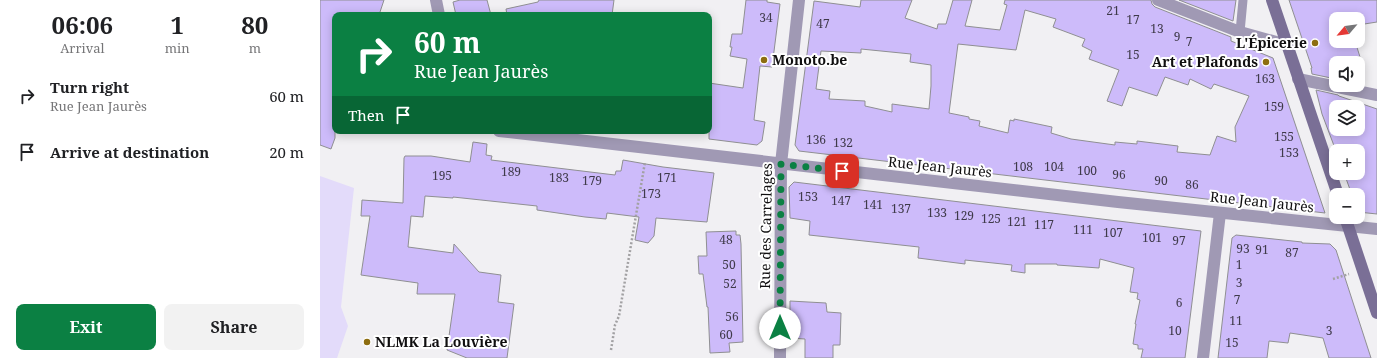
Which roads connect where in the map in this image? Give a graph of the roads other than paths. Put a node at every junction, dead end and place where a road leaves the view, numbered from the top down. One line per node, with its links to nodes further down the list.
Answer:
1 (436, 0): 6 (street)
2 (799, 0): 12 (street, Rue des Carrelages)
3 (1158, 0): 7 (street)
4 (1243, 0): 7 (lane)
5 (1272, 0): 8 (street)
6 (438, 12)
7 (1240, 32): 8 (street)
8 (1287, 45): 9 (street)
9 (1298, 79): 10 (street); 13 (street)
10 (1377, 95)
11 (525, 134): 12 (street, Rue Jean Jaurès)
12 (781, 164): 14 (street, Rue Jean Jaurès); 20 (street, Rue des Carrelages)
13 (1336, 188)
14 (1220, 213): 15 (street, Rue Jean Jaurès); 21 (street)
15 (1329, 220)
16 (1348, 224): 19 (street)
17 (1358, 224): 18 (street, Rue Jean Jaurès)
18 (1377, 229)
19 (1377, 313)
20 (780, 358)
21 (1203, 358)

